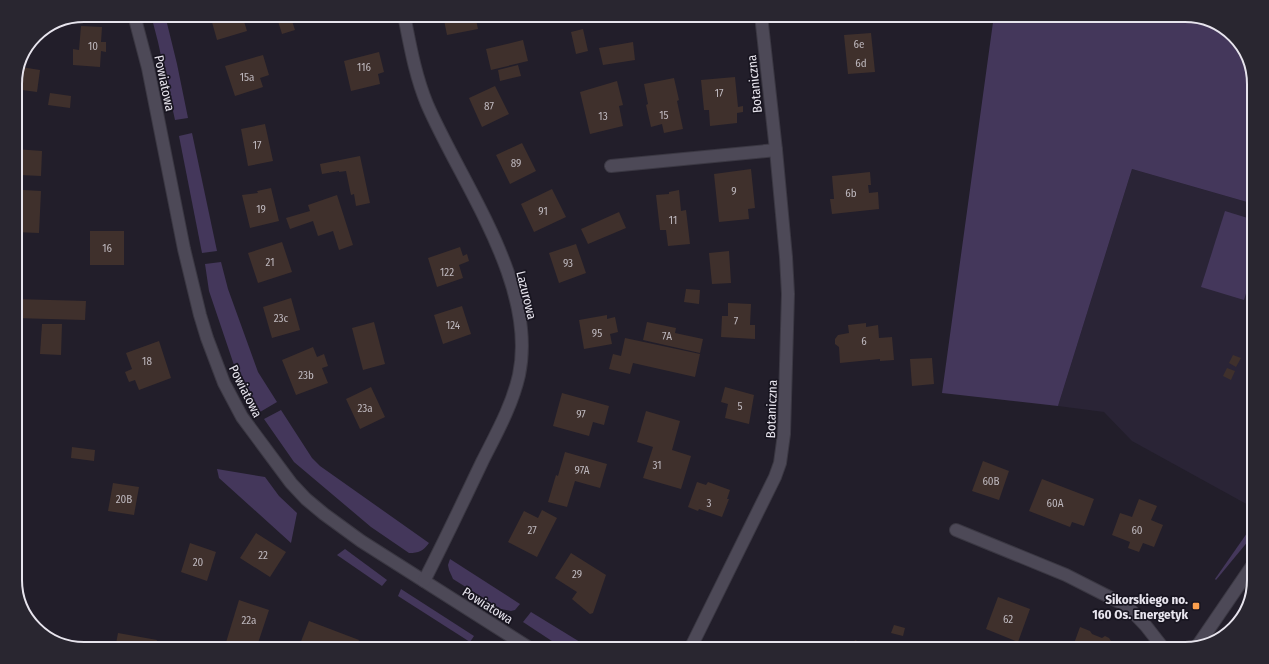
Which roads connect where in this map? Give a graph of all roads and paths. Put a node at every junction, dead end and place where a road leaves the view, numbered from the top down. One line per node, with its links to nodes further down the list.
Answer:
1 (136, 22): 8 (street, Powiatowa)
2 (405, 22): 8 (street, Lazurowa)
3 (761, 22): 4 (street, Botaniczna)
4 (776, 150): 5 (street); 11 (street, Botaniczna)
5 (611, 166)
6 (956, 530): 12 (street)
7 (1247, 573): 9 (street)
8 (424, 581): 10 (street, Powiatowa)
9 (1202, 639)
10 (521, 642)
11 (693, 642)
12 (1159, 642)

